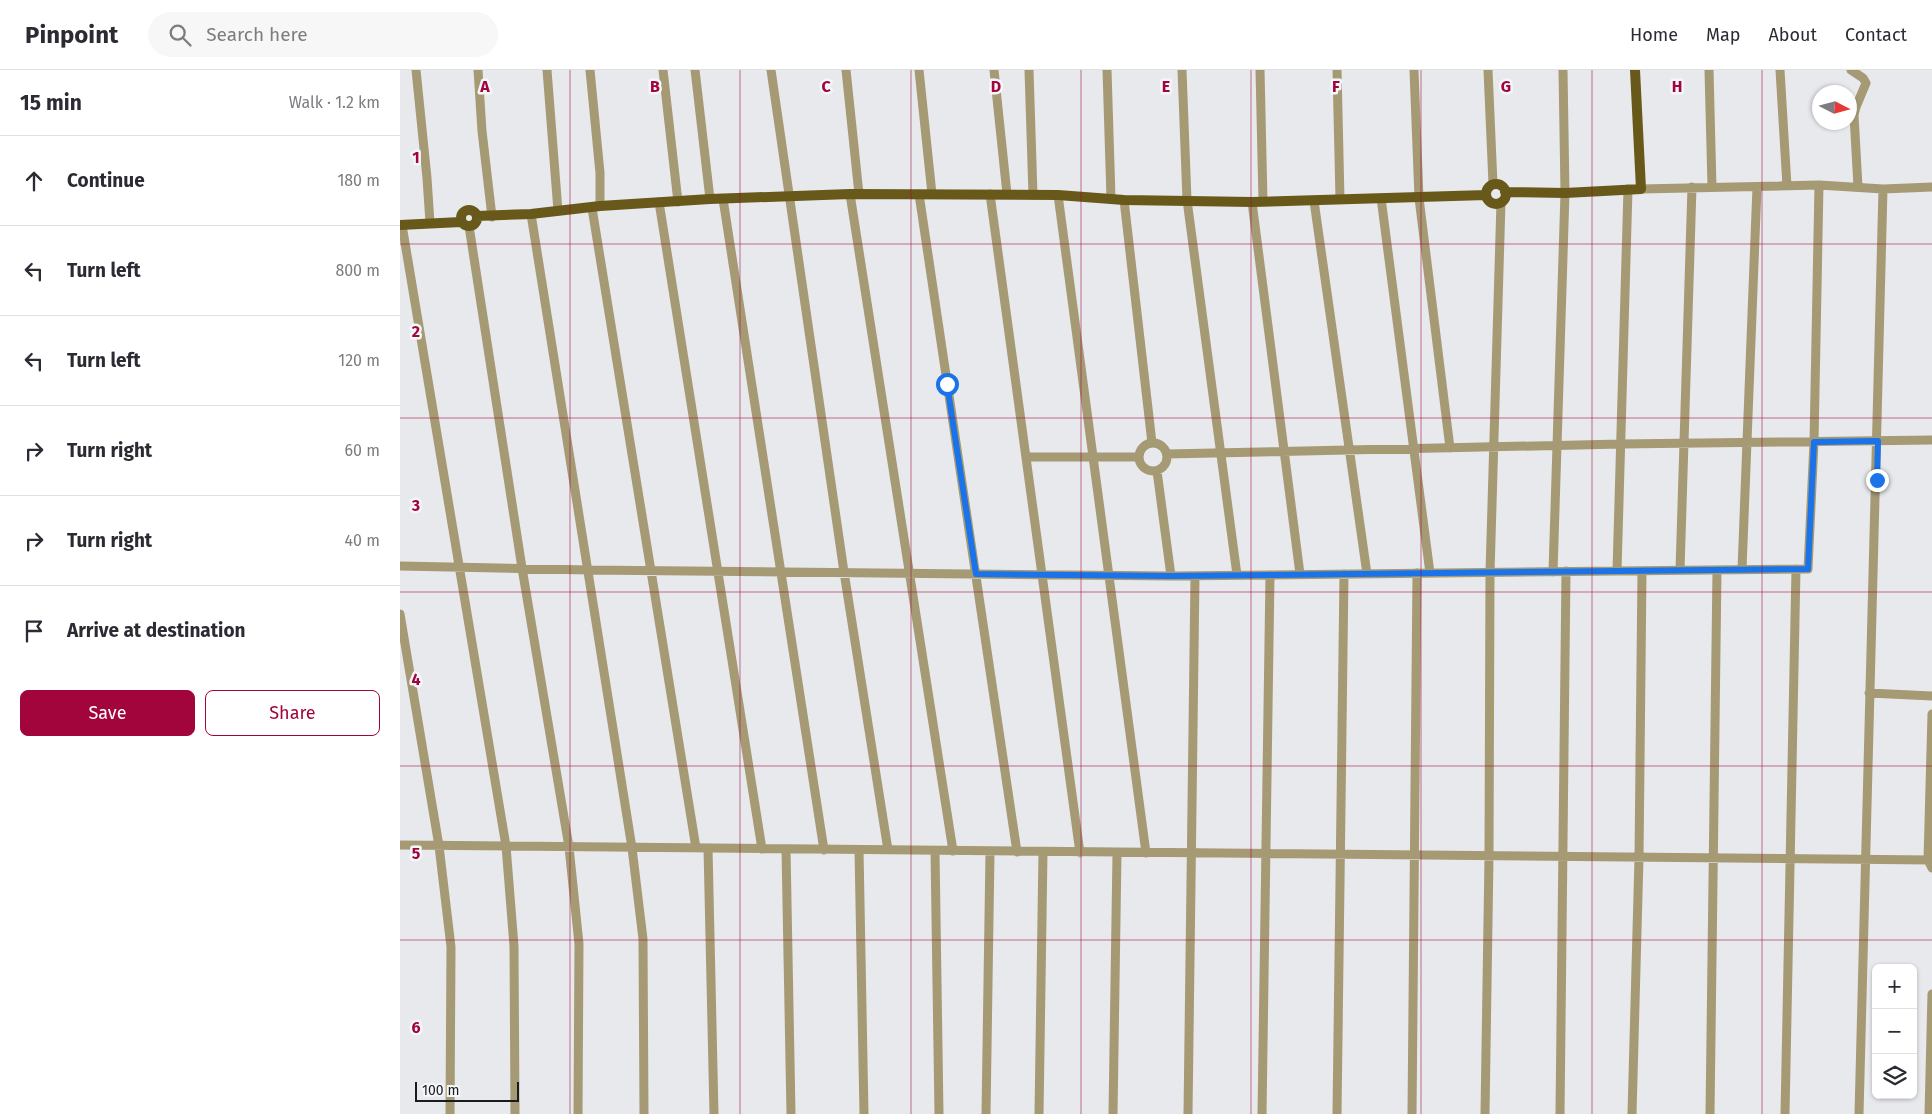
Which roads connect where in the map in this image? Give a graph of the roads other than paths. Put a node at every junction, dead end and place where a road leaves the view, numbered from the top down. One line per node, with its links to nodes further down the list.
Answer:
1 (416, 70): 62 (street)
2 (478, 70): 61 (street)
3 (547, 70): 58 (street)
4 (590, 70): 57 (street)
5 (663, 70): 55 (street)
6 (695, 70): 48 (street)
7 (771, 70): 43 (street)
8 (846, 70): 35 (street)
9 (919, 70): 37 (street)
10 (994, 70): 39 (street)
11 (1029, 70): 40 (street)
12 (1107, 70): 45 (street)
13 (1182, 70): 52 (street)
14 (1260, 70): 56 (street)
15 (1337, 70): 50 (street)
16 (1414, 70): 47 (street)
17 (1488, 70): 23 (street)
18 (1563, 70): 34 (street)
19 (1635, 70): 32 (main road)
20 (1709, 70): 28 (street)
21 (1780, 70): 26 (street)
22 (1851, 70): 29 (street)
23 (1493, 184): 42 (main road); 44 (main road)
24 (1819, 185): 26 (street); 29 (street); 69 (street)
25 (1757, 186): 26 (street); 28 (street); 68 (street)
26 (1787, 186)
27 (1692, 187): 28 (street); 32 (street); 70 (street)
28 (1712, 187)
29 (1858, 187): 33 (street)
30 (1932, 187): 33 (street)
31 (1628, 189): 32 (main road); 34 (main road); 71 (street)
32 (1642, 189)
33 (1883, 189): 66 (street)
34 (1565, 193): 44 (main road); 72 (street)
35 (854, 194): 36 (main road); 43 (main road); 101 (street)
36 (918, 194): 37 (main road); 104 (street)
37 (932, 194): 38 (main road)
38 (990, 194): 39 (main road); 81 (street)
39 (1007, 194): 40 (main road)
40 (1033, 194): 41 (main road)
41 (1058, 195): 45 (main road); 82 (street)
42 (1486, 195): 44 (main road); 47 (main road)
43 (789, 196): 49 (main road); 98 (street)
44 (1503, 197): 73 (street)
45 (1111, 198): 51 (main road)
46 (1381, 198): 47 (main road); 50 (main road); 75 (street)
47 (1419, 198): 74 (street)
48 (710, 199): 49 (main road); 55 (main road)
49 (723, 199): 97 (street)
50 (1340, 199): 53 (main road)
51 (1124, 200): 52 (main road); 67 (street)
52 (1187, 200): 56 (main road); 78 (street)
53 (1314, 201): 56 (main road); 76 (street)
54 (659, 202): 55 (main road); 57 (main road); 94 (street)
55 (678, 202)
56 (1257, 202): 77 (street)
57 (596, 207): 58 (main road); 90 (street)
58 (558, 211): 59 (main road)
59 (531, 214): 61 (main road); 89 (street)
60 (477, 216): 61 (main road); 63 (main road); 63 (main road)
61 (492, 217)
62 (430, 223): 63 (main road); 64 (main road)
63 (465, 224): 86 (street)
64 (401, 225): 85 (street)
65 (1932, 440): 66 (street)
66 (1878, 441): 69 (street); 115 (street)
67 (1152, 442): 79 (street); 80 (street)
68 (1747, 442): 69 (street); 70 (street); 87 (street)
69 (1814, 442): 88 (street)
70 (1684, 443): 71 (street); 92 (street)
71 (1621, 444): 72 (street); 96 (street)
72 (1556, 445): 73 (street); 100 (street)
73 (1492, 447): 74 (street); 99 (street)
74 (1450, 448): 75 (street)
75 (1413, 449): 76 (street); 103 (street)
76 (1350, 450): 77 (street); 108 (street)
77 (1284, 452): 78 (street); 106 (street)
78 (1220, 453): 79 (street); 110 (street)
79 (1167, 454): 83 (street)
80 (1139, 456): 82 (street); 83 (street)
81 (1026, 457): 82 (street); 105 (street)
82 (1092, 457): 109 (street)
83 (1157, 471): 112 (street)
84 (400, 566): 85 (street)
85 (459, 567): 86 (street); 120 (street)
86 (522, 568): 89 (street); 121 (street)
87 (1742, 569): 88 (street); 93 (street)
88 (1796, 569): 146 (street)
89 (588, 570): 90 (street); 122 (street)
90 (651, 570): 94 (street); 123 (street)
91 (1642, 570): 92 (street); 96 (street); 144 (street)
92 (1680, 570): 93 (street)
93 (1717, 570): 145 (street)
94 (718, 571): 97 (street); 125 (street)
95 (1566, 571): 96 (street); 100 (street); 143 (street)
96 (1617, 571)
97 (780, 572): 98 (street); 127 (street)
98 (844, 572): 101 (street); 129 (street)
99 (1490, 572): 100 (street); 103 (street); 142 (street)
100 (1553, 572)
101 (910, 573): 104 (street); 131 (street)
102 (1417, 573): 103 (street); 108 (street); 141 (street)
103 (1430, 573)
104 (976, 574): 105 (street); 133 (street)
105 (1042, 574): 109 (street); 135 (street)
106 (1300, 574): 107 (street); 111 (street)
107 (1344, 574): 108 (street); 140 (street)
108 (1367, 574)
109 (1108, 575): 112 (street); 137 (street)
110 (1237, 575): 111 (street); 113 (street)
111 (1270, 575): 139 (street)
112 (1171, 576): 113 (street)
113 (1195, 576): 138 (street)
114 (400, 614): 119 (street)
115 (1870, 693): 116 (street); 147 (street)
116 (1932, 696)
117 (1932, 714): 148 (street)
118 (400, 845): 119 (street)
119 (439, 846): 120 (street); 150 (street)
120 (506, 846): 121 (street); 151 (street)
121 (569, 847): 122 (street); 152 (street)
122 (632, 848): 123 (street); 153 (street)
123 (696, 848): 124 (street)
124 (708, 848): 125 (street); 154 (street)
125 (762, 849): 126 (street)
126 (786, 849): 127 (street); 155 (street)
127 (824, 850): 128 (street)
128 (859, 850): 129 (street); 156 (street)
129 (888, 850): 130 (street)
130 (935, 851): 131 (street); 157 (street)
131 (953, 851): 132 (street)
132 (990, 852): 133 (street); 158 (street)
133 (1018, 852): 134 (street)
134 (1043, 852): 135 (street); 159 (street)
135 (1080, 853): 136 (street)
136 (1117, 853): 137 (street); 160 (street)
137 (1146, 853): 138 (street)
138 (1191, 854): 139 (street); 161 (street)
139 (1266, 854): 140 (street); 162 (street)
140 (1340, 855): 141 (street); 163 (street)
141 (1414, 856): 142 (street); 164 (street)
142 (1489, 857): 143 (street); 165 (street)
143 (1563, 857): 144 (street); 166 (street)
144 (1639, 858): 145 (street); 167 (street)
145 (1713, 858): 146 (street); 168 (street)
146 (1789, 859): 147 (street); 169 (street)
147 (1864, 860): 148 (street); 170 (street)
148 (1931, 863)
149 (1932, 994): 171 (street)
150 (450, 1114)
151 (515, 1114)
152 (578, 1114)
153 (644, 1114)
154 (714, 1114)
155 (791, 1114)
156 (864, 1114)
157 (939, 1114)
158 (986, 1114)
159 (1038, 1114)
160 (1113, 1114)
161 (1188, 1114)
162 (1262, 1114)
163 (1337, 1114)
164 (1412, 1114)
165 (1485, 1114)
166 (1560, 1114)
167 (1632, 1114)
168 (1710, 1114)
169 (1784, 1114)
170 (1859, 1114)
171 (1929, 1114)

